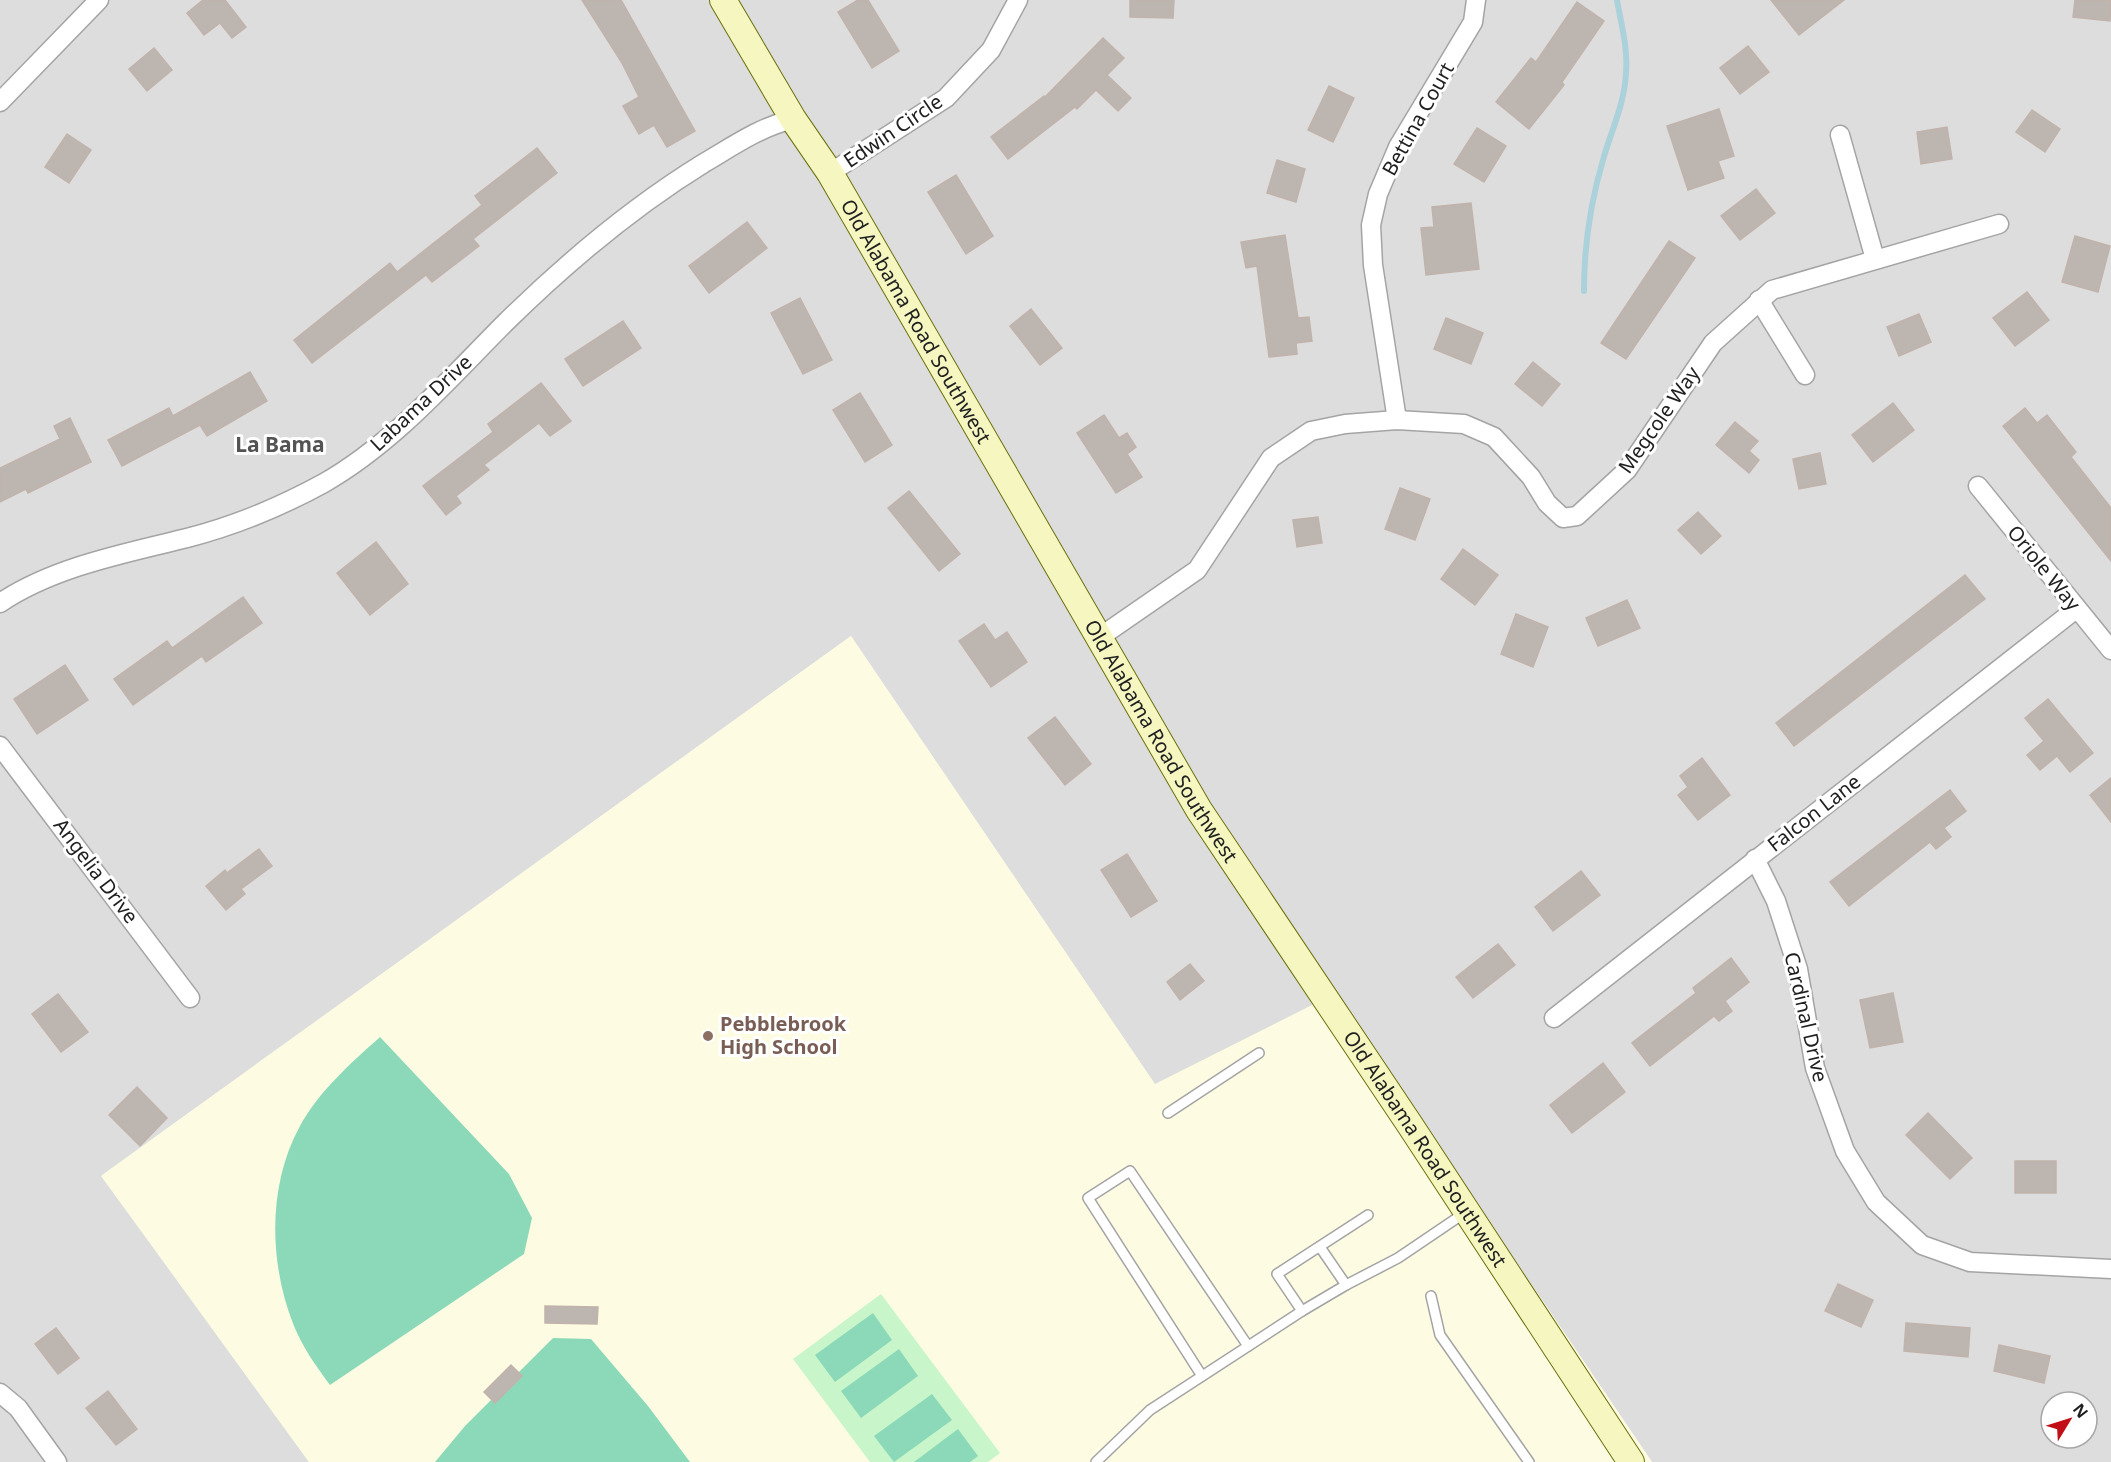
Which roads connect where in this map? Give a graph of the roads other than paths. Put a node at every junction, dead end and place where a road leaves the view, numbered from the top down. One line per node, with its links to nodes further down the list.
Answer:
1 (99, 0): 5 (street)
2 (723, 0): 6 (street, Old Alabama Road Southwest)
3 (1018, 0): 8 (street, Edwin Circle)
4 (1476, 0): 13 (street, Bettina Court)
5 (0, 102)
6 (793, 119): 8 (street, Old Alabama Road Southwest); 15 (street, Labama Drive)
7 (1840, 135): 10 (street)
8 (830, 173): 17 (street, Old Alabama Road Southwest)
9 (1999, 224): 10 (street, Megcole Way)
10 (1875, 259): 11 (street, Megcole Way)
11 (1759, 300): 12 (street); 13 (street, Megcole Way)
12 (1805, 375)
13 (1397, 420): 17 (street, Megcole Way)
14 (1978, 486): 16 (street, Oriole Way)
15 (0, 603)
16 (2076, 609): 18 (street, Oriole Way); 20 (street, Falcon Lane)
17 (1100, 637): 25 (street, Old Alabama Road Southwest)
18 (2111, 650)
19 (0, 746): 21 (street, Angelia Drive)
20 (1755, 859): 22 (street, Falcon Lane); 28 (street, Cardinal Drive)
21 (190, 998)
22 (1554, 1018)
23 (1259, 1053): 24 (lane)
24 (1168, 1113)
25 (1466, 1212): 29 (lane); 38 (street, Old Alabama Road Southwest)
26 (1368, 1215): 27 (lane)
27 (1320, 1247): 29 (lane); 31 (lane)
28 (2111, 1269)
29 (1346, 1285): 31 (lane)
30 (1431, 1296): 37 (lane)
31 (1302, 1311): 32 (lane)
32 (1248, 1346): 33 (lane); 33 (lane)
33 (1202, 1376): 36 (lane)
34 (0, 1393): 35 (street)
35 (57, 1462)
36 (1096, 1462)
37 (1529, 1462)
38 (1631, 1462)

